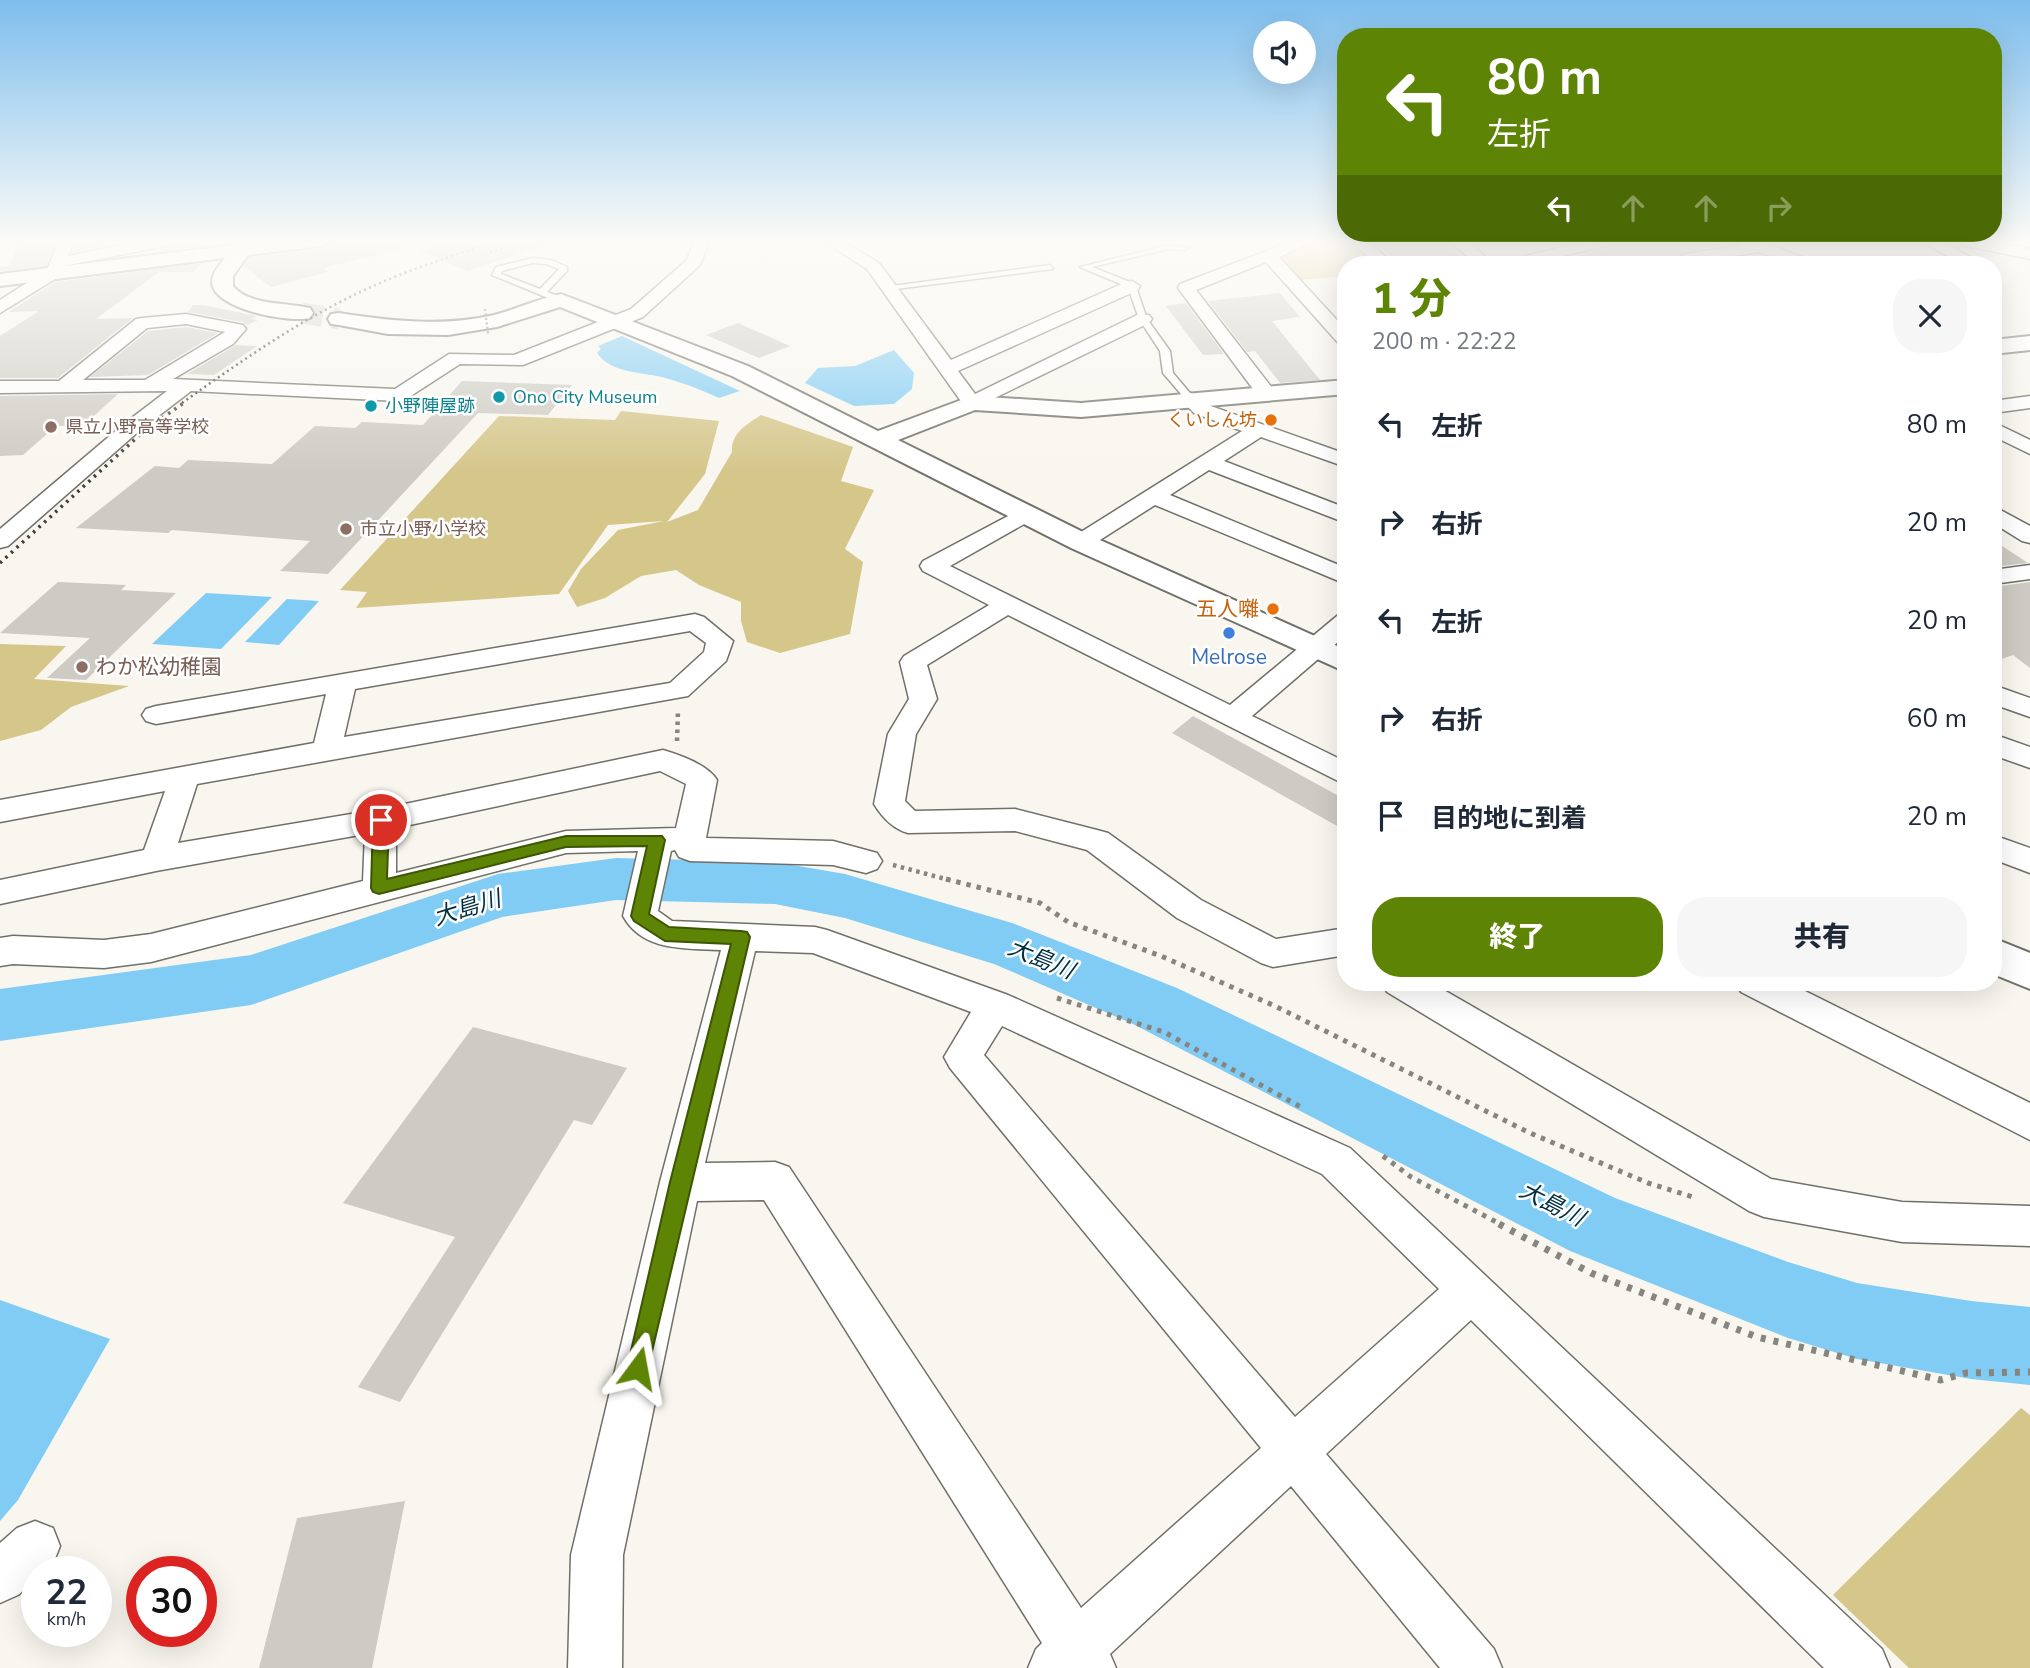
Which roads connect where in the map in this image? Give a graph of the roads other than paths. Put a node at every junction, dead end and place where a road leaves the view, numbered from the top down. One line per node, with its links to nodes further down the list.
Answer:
1 (507, 318): 8 (street)
2 (609, 318): 10 (street)
3 (622, 318): 10 (street)
4 (910, 318): 14 (street)
5 (1061, 318): 14 (street)
6 (1209, 318): 20 (street)
7 (1325, 318): 11 (street)
8 (339, 319)
9 (1143, 319): 21 (lane); 22 (street)
10 (615, 320): 16 (street); 27 (street)
11 (1337, 331)
12 (2030, 343): 13 (street)
13 (2002, 346)
14 (947, 369): 22 (street)
15 (149, 385): 16 (street); 17 (street); 17 (street)
16 (187, 385): 36 (street)
17 (64, 386): 18 (street)
18 (0, 387)
19 (1337, 388): 20 (street)
20 (1266, 393): 21 (street)
21 (1190, 399): 22 (street); 25 (street)
22 (972, 402): 27 (street)
23 (2030, 402): 24 (street)
24 (2002, 406)
25 (1258, 430): 29 (street); 30 (street)
26 (2002, 433): 28 (street)
27 (877, 440): 33 (street)
28 (2030, 448)
29 (1337, 458)
30 (1208, 462): 31 (street); 32 (street)
31 (1152, 496): 37 (street); 39 (street)
32 (1337, 512)
33 (1025, 514): 37 (street); 41 (street)
34 (2002, 519): 35 (street)
35 (2030, 536)
36 (0, 541)
37 (1081, 542): 43 (street)
38 (2030, 572): 40 (street)
39 (1337, 573)
40 (2002, 576)
41 (1008, 604): 50 (street); 68 (street)
42 (1337, 629): 43 (street)
43 (1315, 648): 44 (street); 50 (street)
44 (1337, 658)
45 (343, 682): 49 (street); 53 (street); 53 (street)
46 (2002, 697): 47 (street)
47 (2030, 708)
48 (2030, 714): 51 (street)
49 (156, 715)
50 (1232, 718): 55 (street)
51 (2002, 722)
52 (2002, 747): 54 (street)
53 (327, 750): 56 (street)
54 (2030, 758)
55 (1337, 770)
56 (184, 777): 57 (street); 62 (street)
57 (0, 811)
58 (381, 820): 59 (street); 62 (street); 65 (street)
59 (690, 838): 60 (street); 63 (street)
60 (657, 840): 65 (street); 67 (street)
61 (2002, 850): 64 (street)
62 (156, 859): 66 (street)
63 (866, 861)
64 (2030, 861)
65 (379, 888): 69 (street)
66 (0, 892)
67 (741, 937): 74 (street); 76 (street)
68 (1337, 946)
69 (0, 952)
70 (2002, 959): 71 (street)
71 (2030, 972)
72 (1415, 991): 77 (street)
73 (1772, 991): 75 (street)
74 (995, 1006): 78 (street); 79 (street)
75 (2030, 1122)
76 (680, 1182): 80 (street); 81 (street)
77 (2030, 1226)
78 (1471, 1290): 79 (street); 83 (street)
79 (1294, 1452): 80 (street); 82 (street)
80 (1073, 1661)
81 (595, 1668)
82 (1475, 1668)
83 (1863, 1668)

